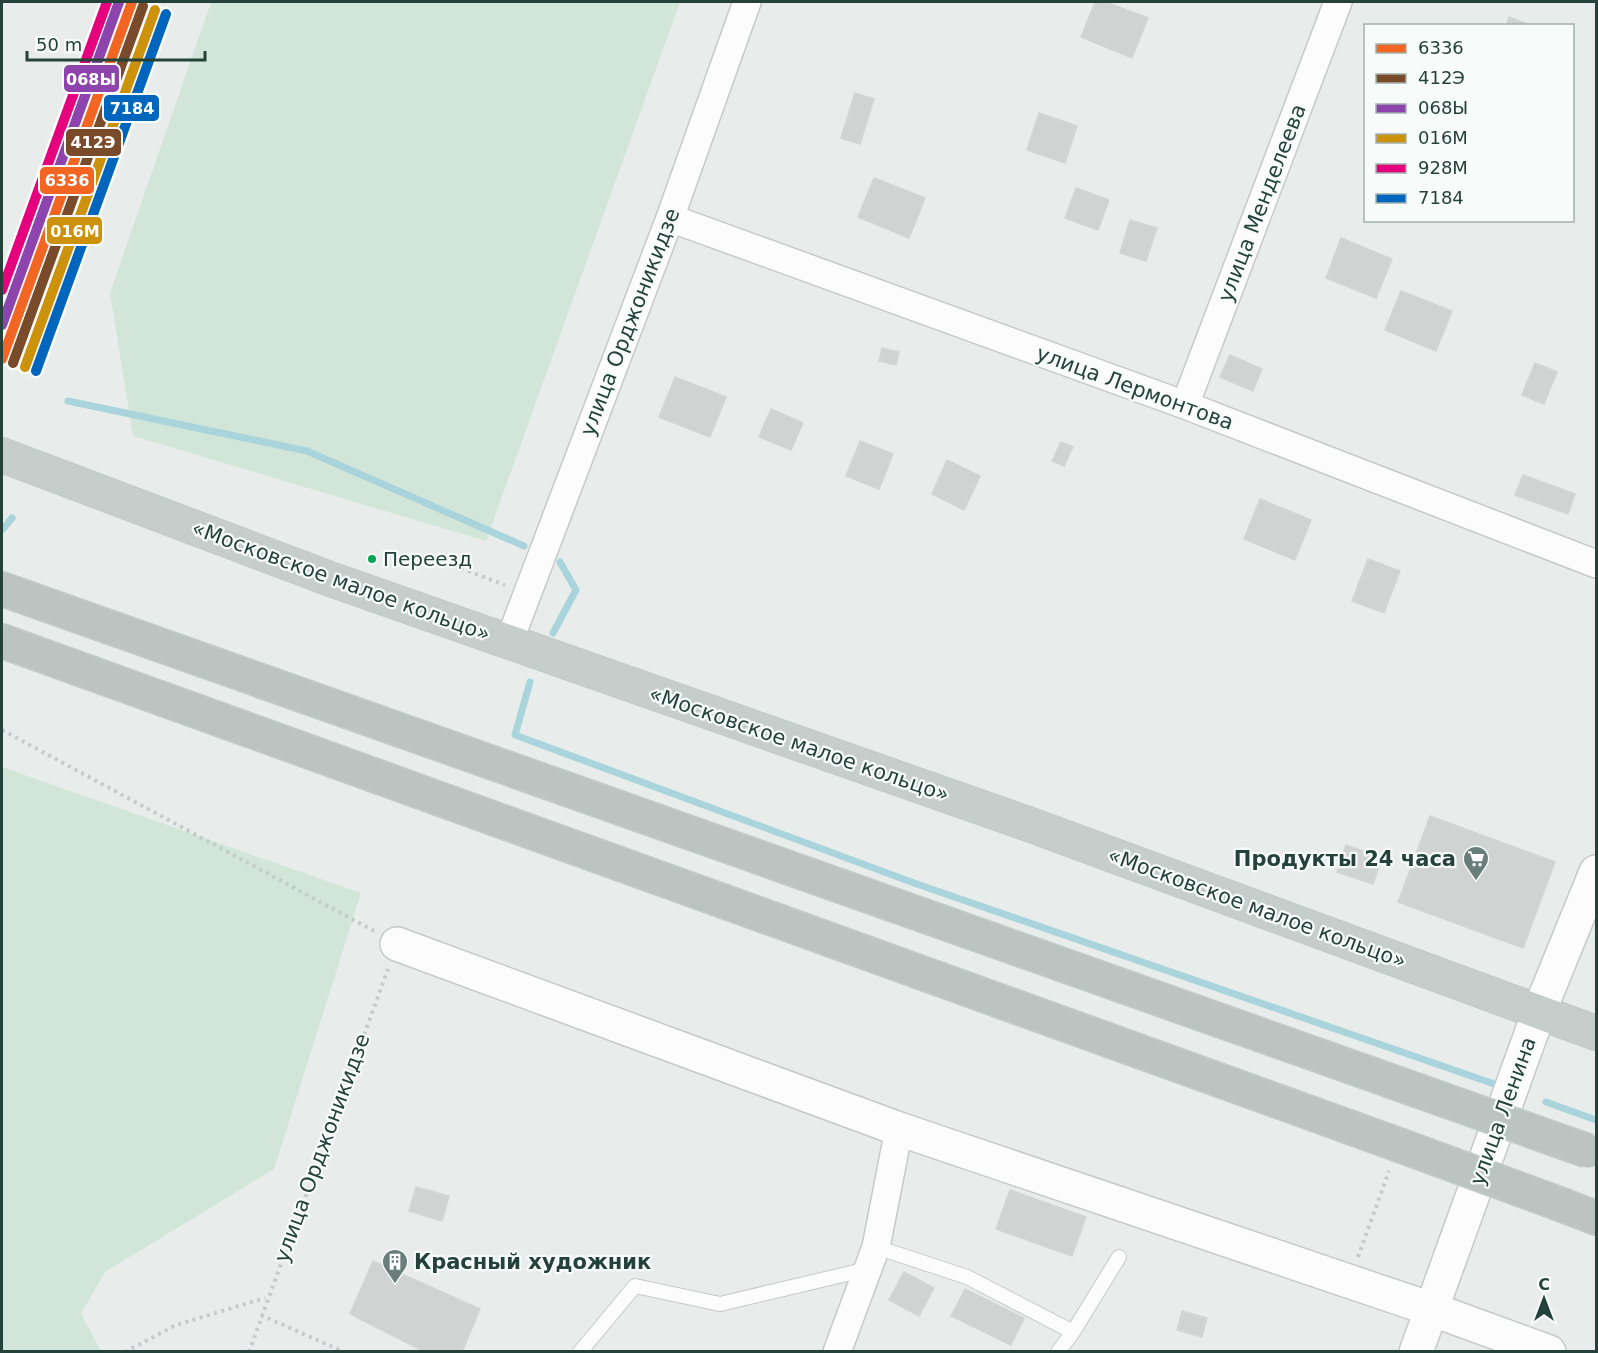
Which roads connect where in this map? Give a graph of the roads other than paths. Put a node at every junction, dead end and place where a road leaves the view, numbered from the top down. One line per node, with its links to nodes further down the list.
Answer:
1 (747, 2): 3 (street, улица Орджоникидзе)
2 (1338, 2): 4 (street, улица Менделеева)
3 (670, 218): 4 (street, улица Лермонтова); 9 (street, улица Орджоникидзе)
4 (1185, 405): 6 (street, улица Лермонтова)
5 (2, 455): 9 (highway, «Московское малое кольцо»)
6 (1596, 564)
7 (2, 589): 15 (highway, bridge)
8 (2, 641): 16 (highway, bridge)
9 (509, 642): 12 (highway, «Московское малое кольцо»)
10 (1596, 872): 12 (street, улица Ленина)
11 (397, 944): 14 (street)
12 (1539, 1012): 13 (highway, «Московское малое кольцо»); 19 (street, улица Ленина)
13 (1596, 1033)
14 (899, 1129): 18 (street); 19 (street)
15 (1592, 1152)
16 (1596, 1218)
17 (1119, 1257): 20 (lane)
18 (872, 1258): 20 (lane); 21 (lane); 22 (street)
19 (1431, 1309): 24 (street, улица Ленина); 25 (street)
20 (1073, 1332): 23 (lane)
21 (580, 1352)
22 (837, 1352)
23 (1058, 1352)
24 (1416, 1352)
25 (1550, 1352)

